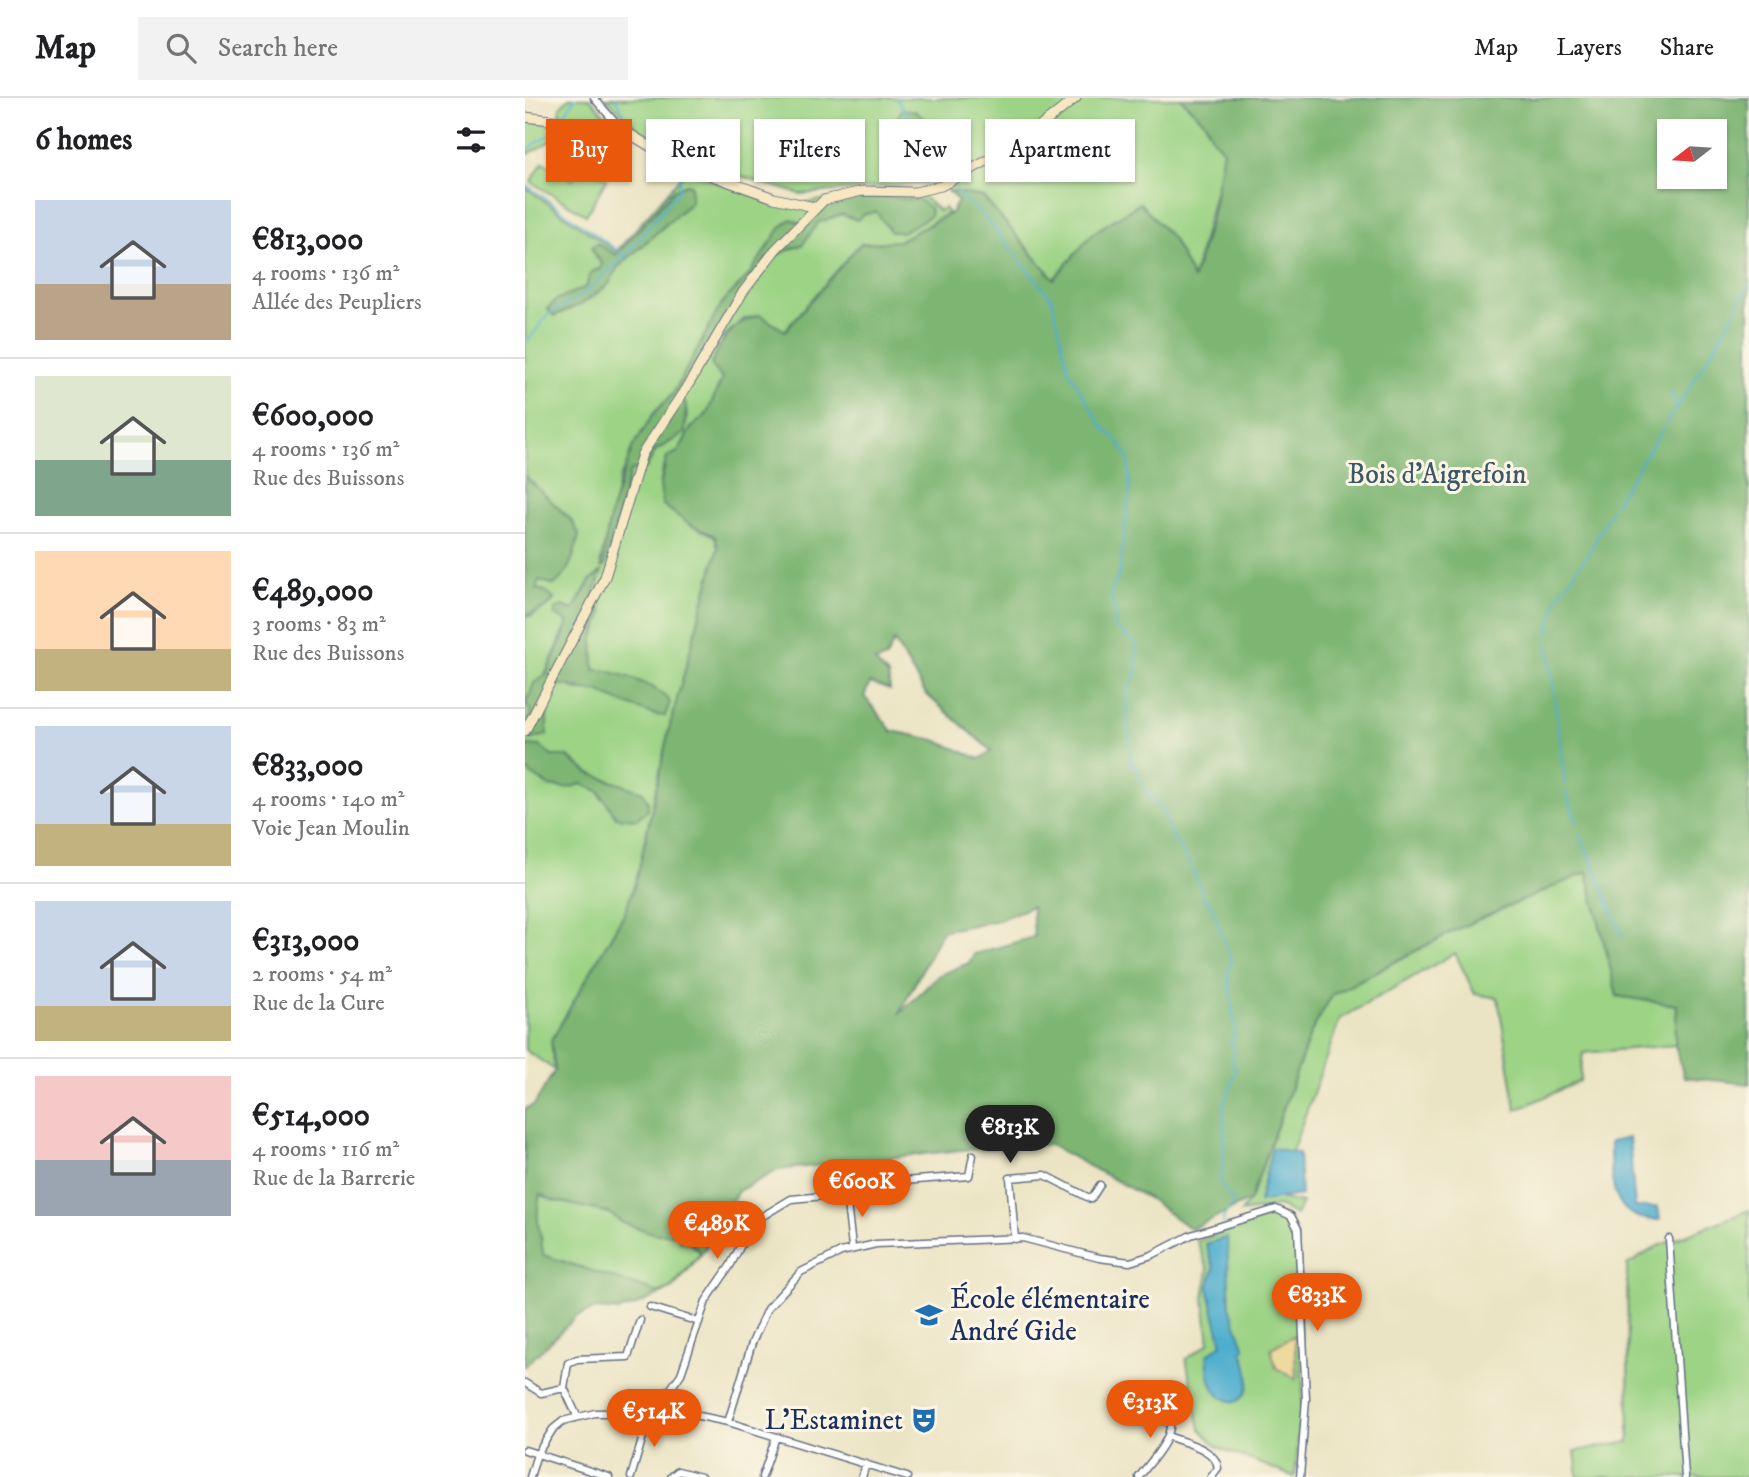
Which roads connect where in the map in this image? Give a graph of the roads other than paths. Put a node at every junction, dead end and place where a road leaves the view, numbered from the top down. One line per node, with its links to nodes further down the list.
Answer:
1 (594, 98): 4 (street)
2 (1076, 98): 7 (street)
3 (525, 117): 5 (street)
4 (612, 119)
5 (546, 120)
6 (632, 135): 7 (street)
7 (814, 207): 8 (street)
8 (525, 731)
9 (973, 1154): 11 (street)
10 (1100, 1185): 12 (street)
11 (846, 1194): 14 (street); 17 (street)
12 (1015, 1239): 14 (street); 40 (street)
13 (1669, 1239): 41 (street)
14 (852, 1247): 24 (street)
15 (650, 1307): 17 (street)
16 (640, 1320): 19 (street)
17 (698, 1322): 21 (street)
18 (525, 1383): 19 (street)
19 (564, 1388): 23 (street)
20 (1166, 1402): 26 (street)
21 (663, 1412): 22 (street); 24 (street)
22 (650, 1413): 23 (street); 32 (street)
23 (577, 1416): 28 (street)
24 (728, 1422): 25 (street)
25 (776, 1437): 29 (street); 35 (street)
26 (1170, 1437): 38 (street); 39 (street)
27 (525, 1450): 28 (street)
28 (537, 1454): 30 (street); 31 (street)
29 (866, 1464): 36 (street); 37 (street)
30 (530, 1477)
31 (609, 1477)
32 (631, 1477)
33 (671, 1477): 34 (street)
34 (702, 1477)
35 (762, 1477)
36 (862, 1477)
37 (907, 1477)
38 (1139, 1477)
39 (1211, 1477)
40 (1300, 1477)
41 (1685, 1477)

